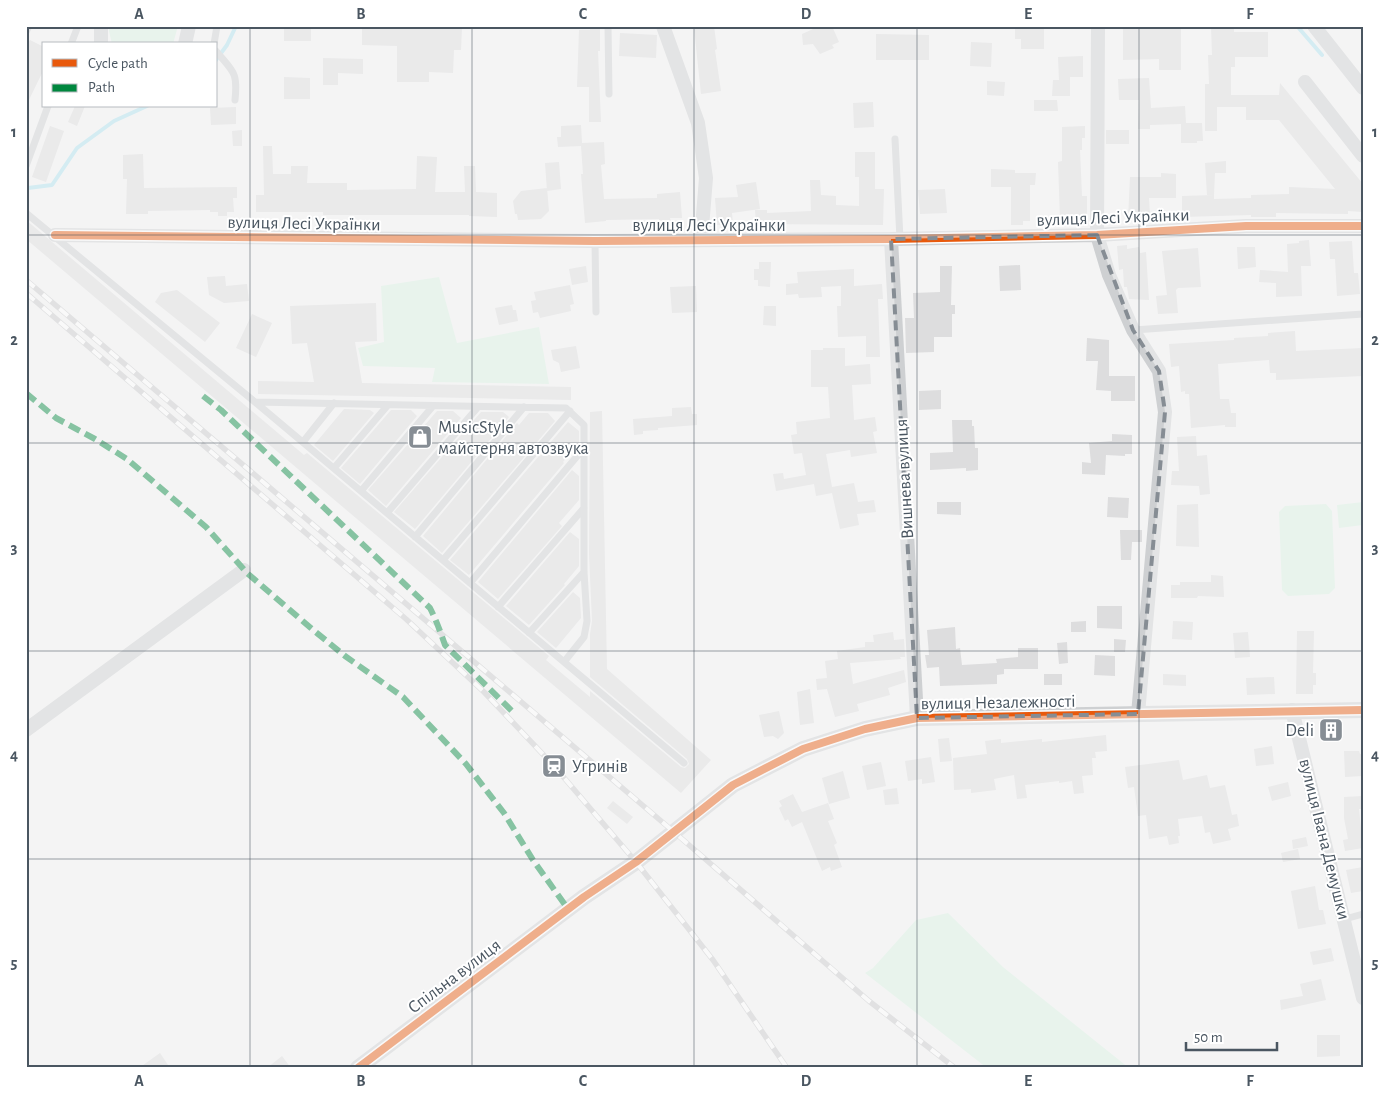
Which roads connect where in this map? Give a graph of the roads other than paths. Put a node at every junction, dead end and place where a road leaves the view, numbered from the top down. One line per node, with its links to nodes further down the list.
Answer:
1 (29, 26): 10 (lane)
2 (77, 26): 11 (lane)
3 (101, 26): 12 (street)
4 (189, 26): 13 (street)
5 (217, 26): 14 (lane)
6 (608, 26): 18 (lane)
7 (663, 26): 30 (street)
8 (1098, 26): 27 (street)
9 (1314, 26): 17 (street)
10 (26, 32)
11 (72, 42)
12 (101, 42)
13 (185, 42)
14 (214, 42)
15 (218, 53): 19 (lane)
16 (1305, 82): 22 (street)
17 (1363, 88)
18 (609, 94)
19 (234, 100)
20 (47, 108): 23 (lane)
21 (895, 139): 28 (lane)
22 (1363, 156)
23 (26, 166)
24 (26, 213): 26 (lane)
25 (1363, 226): 27 (street, вулиця Лесі Українки)
26 (55, 235): 29 (street, вулиця Лесі Українки); 34 (lane)
27 (1097, 235): 28 (street, вулиця Лесі Українки); 33 (street)
28 (896, 239): 30 (street, вулиця Лесі Українки); 58 (street, Вишнева вулиця)
29 (595, 240): 30 (street, вулиця Лесі Українки); 31 (lane)
30 (701, 240)
31 (596, 312)
32 (1363, 314): 33 (lane)
33 (1133, 330): 57 (street)
34 (255, 402): 35 (lane); 41 (lane)
35 (334, 404): 36 (lane); 41 (lane)
36 (388, 405): 37 (lane); 43 (lane)
37 (433, 406): 38 (lane); 44 (lane)
38 (478, 407): 39 (lane); 46 (lane)
39 (524, 407): 40 (lane); 47 (lane)
40 (570, 411): 42 (lane); 48 (lane)
41 (303, 442): 43 (lane)
42 (584, 448): 45 (lane); 51 (lane)
43 (334, 468): 44 (lane)
44 (361, 491): 46 (lane)
45 (584, 508): 50 (lane); 52 (lane)
46 (387, 513): 47 (lane)
47 (416, 537): 48 (lane)
48 (443, 560): 51 (lane)
49 (244, 570): 59 (street)
50 (584, 572): 53 (lane); 54 (lane)
51 (470, 583): 52 (lane)
52 (498, 607): 53 (lane)
53 (529, 633): 54 (lane)
54 (564, 662): 60 (lane)
55 (1292, 710): 56 (street, вулиця Незалежності); 57 (street, вулиця Незалежності); 63 (street, вулиця Івана Демушки)
56 (1363, 710)
57 (1138, 714): 58 (street, вулиця Незалежності)
58 (917, 718): 61 (street, вулиця Незалежності)
59 (26, 730)
60 (684, 763)
61 (568, 909): 65 (street, Спільна вулиця)
62 (1363, 914): 63 (lane)
63 (1344, 919): 64 (street, вулиця Івана Демушки)
64 (1363, 998)
65 (358, 1068)

